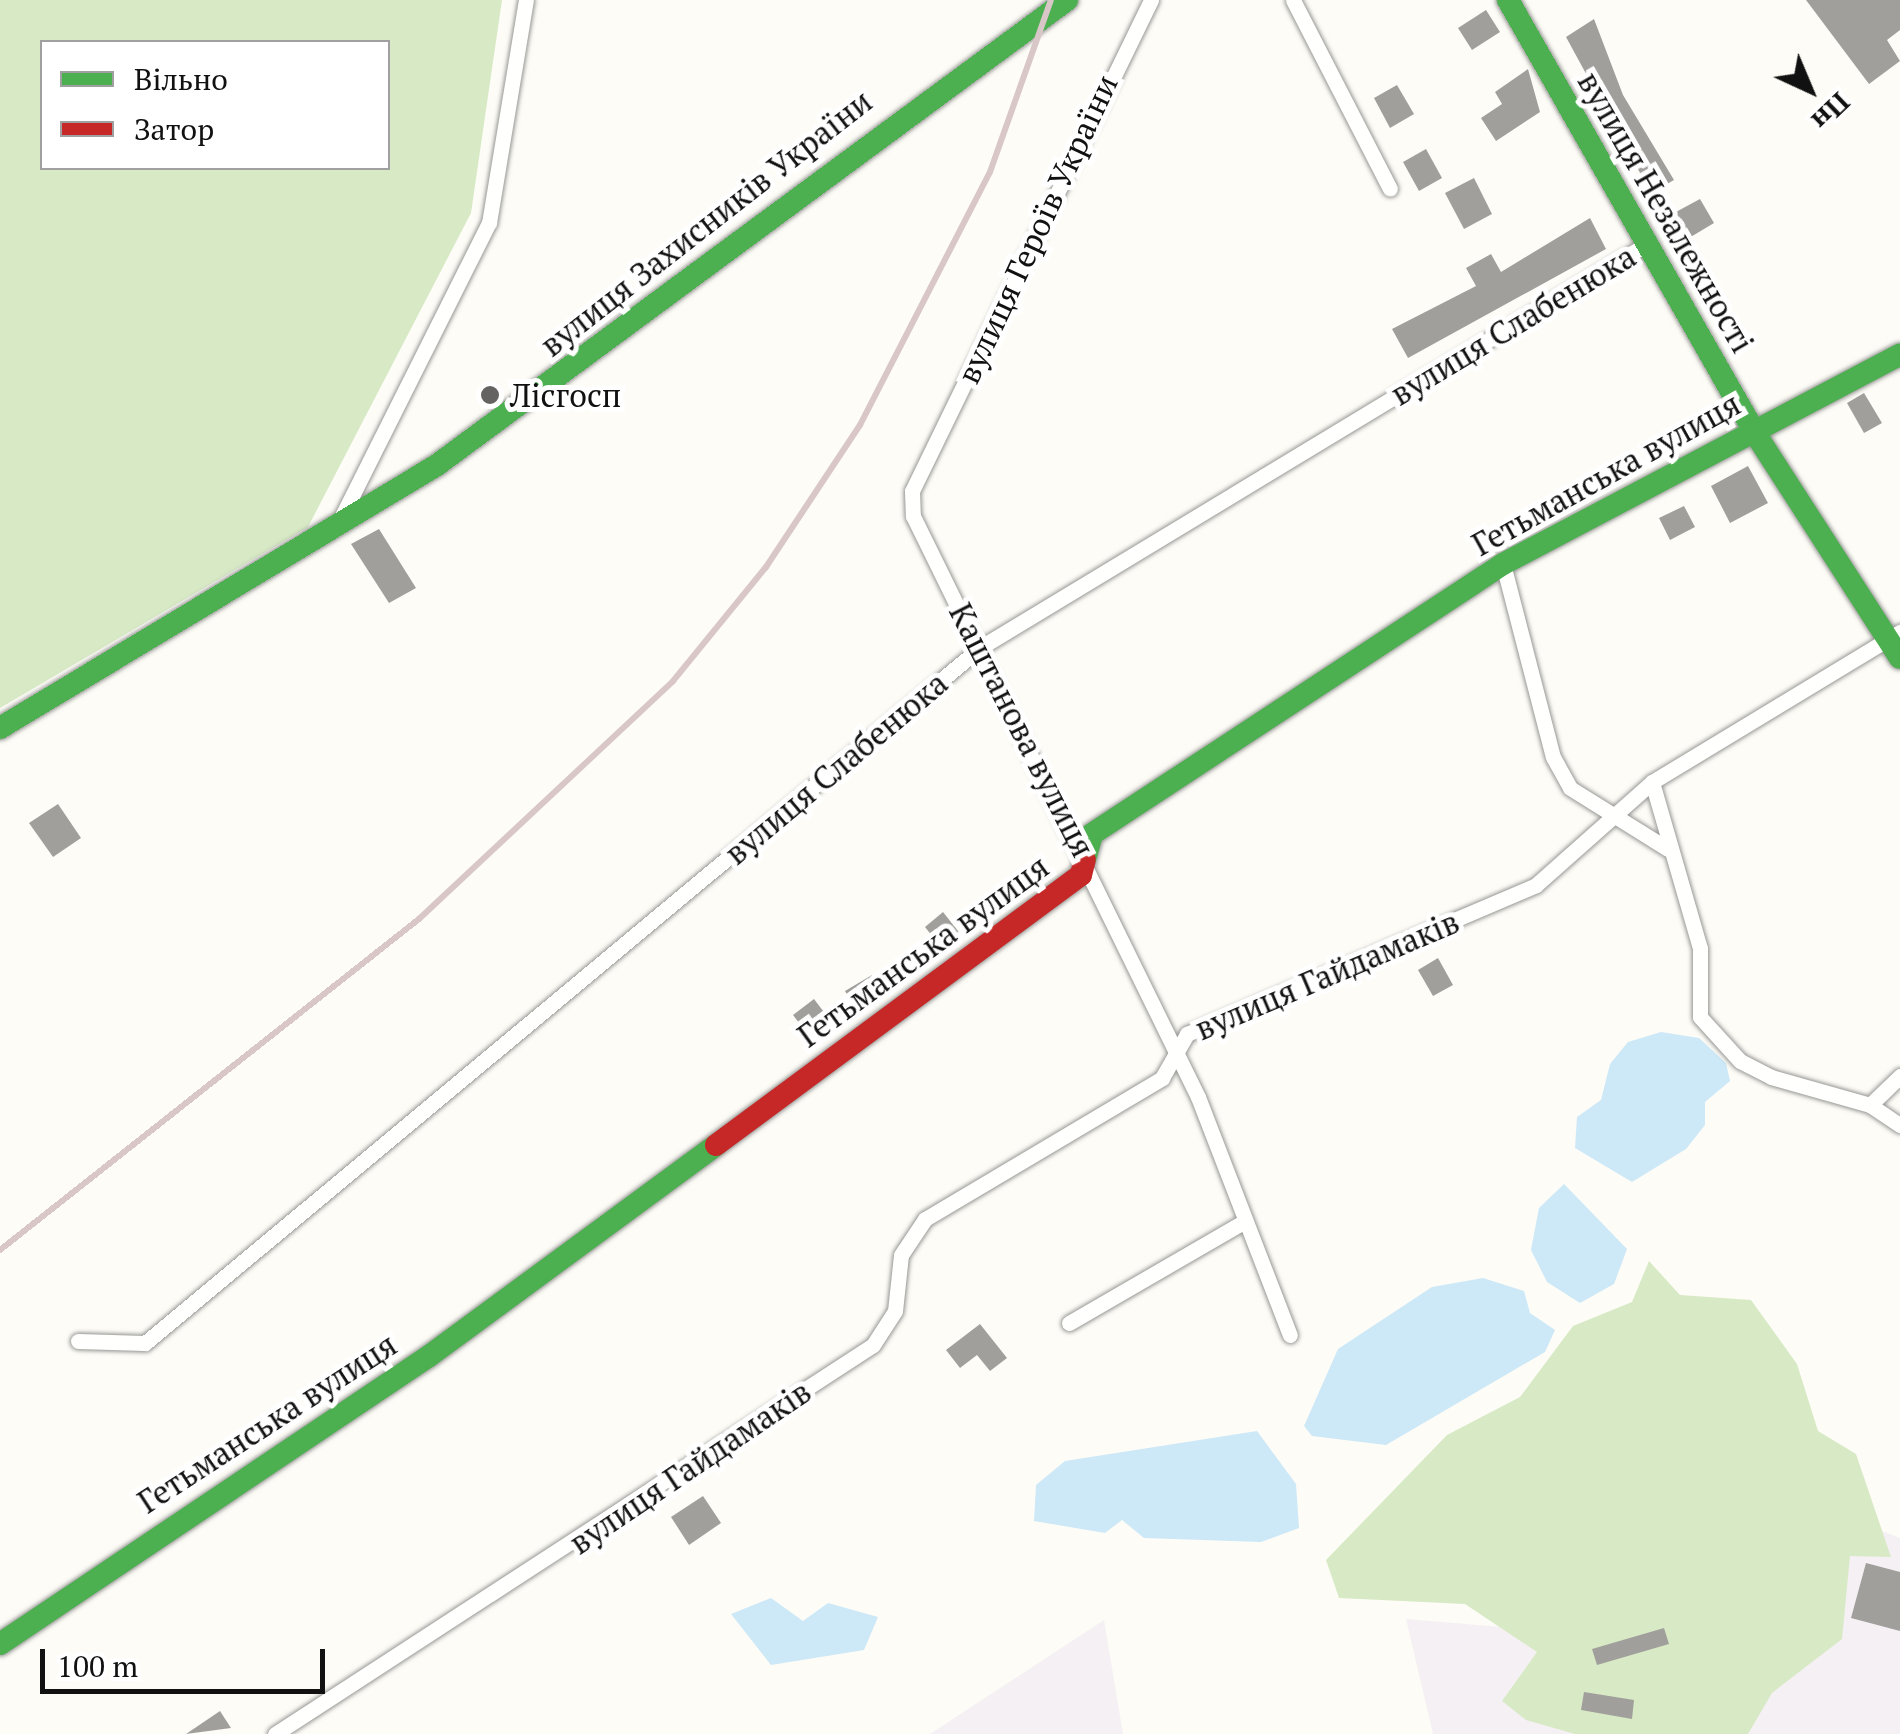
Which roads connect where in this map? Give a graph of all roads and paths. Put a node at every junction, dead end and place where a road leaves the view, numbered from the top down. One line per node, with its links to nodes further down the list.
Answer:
1 (526, 0): 11 (street)
2 (1067, 0): 11 (street, вулиця Захисників України)
3 (1151, 0): 10 (street, вулиця Героїв України)
4 (1293, 0): 6 (street)
5 (1508, 0): 7 (street, вулиця Незалежності)
6 (1390, 189)
7 (1647, 244): 9 (street, вулиця Незалежності); 14 (street, вулиця Слабенюка)
8 (1900, 356): 9 (street, Гетьманська вулиця)
9 (1753, 430): 12 (street, Гетьманська вулиця); 13 (street, вулиця Незалежності)
10 (913, 516): 14 (street, Каштанова вулиця)
11 (334, 530): 15 (street, вулиця Захисників України)
12 (1504, 564): 17 (street); 19 (street, Гетьманська вулиця)
13 (1896, 643): 16 (street, вулиця Гайдамаків)
14 (981, 648): 19 (street, Каштанова вулиця); 27 (street, вулиця Слабенюка)
15 (0, 728)
16 (1652, 782): 17 (street, вулиця Гайдамаків); 18 (street)
17 (1608, 815): 18 (street); 20 (street, вулиця Гайдамаків)
18 (1668, 850): 22 (street)
19 (1087, 858): 20 (street, Каштанова вулиця); 28 (street, Гетьманська вулиця)
20 (1174, 1058): 24 (street, Каштанова вулиця); 29 (street, вулиця Гайдамаків)
21 (1900, 1076): 22 (street)
22 (1870, 1105): 23 (street)
23 (1900, 1125)
24 (1244, 1222): 25 (street); 26 (street, Каштанова вулиця)
25 (1070, 1323)
26 (1290, 1335)
27 (78, 1341)
28 (0, 1644)
29 (274, 1734)

